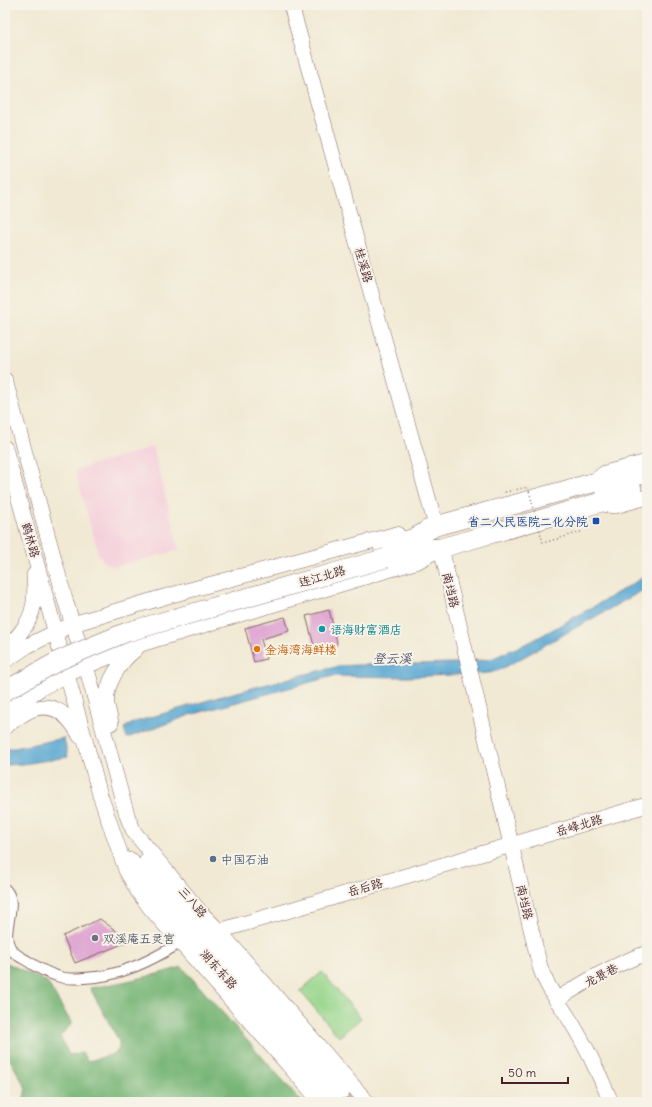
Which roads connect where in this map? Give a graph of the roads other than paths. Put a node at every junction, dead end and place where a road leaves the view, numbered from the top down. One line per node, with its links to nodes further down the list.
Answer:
1 (291, 5): 10 (main road, 桂溪路)
2 (5, 380): 14 (main road, 三八路)
3 (5, 448): 11 (main road, 鹤林路)
4 (647, 462): 6 (main road)
5 (647, 473): 6 (highway, 连江北路)
6 (592, 483): 10 (highway, 连江北路)
7 (647, 485): 9 (highway, 连江北路)
8 (647, 497): 9 (main road)
9 (598, 503): 12 (highway, 连江北路)
10 (436, 526): 13 (highway, 连江北路); 14 (main road)
11 (32, 544): 15 (main road, 鹤林路); 17 (main road)
12 (441, 548): 13 (highway, 连江北路); 16 (main road); 31 (main road, 南垱路)
13 (384, 553): 21 (highway, 连江北路); 22 (highway, 连江北路, bridge)
14 (73, 624): 15 (main road); 19 (main road, 三八路)
15 (56, 632): 18 (main road); 20 (main road, 鹤林路)
16 (144, 644): 19 (main road); 27 (main road)
17 (5, 652)
18 (5, 661)
19 (86, 666): 20 (main road); 27 (main road, 三八路)
20 (68, 674): 24 (main road); 26 (main road)
21 (5, 678)
22 (5, 692)
23 (52, 708): 24 (main road); 25 (main road); 26 (main road)
24 (5, 712)
25 (5, 727)
26 (90, 757): 29 (main road)
27 (115, 775): 30 (main road, 三八路)
28 (647, 805): 31 (main road, 岳峰北路)
29 (114, 832): 34 (main road); 37 (main road, 湖东东路)
30 (134, 832): 33 (main road, 三八路); 37 (main road, 湖东东路)
31 (511, 844): 33 (main road, 岳后路); 36 (main road, 南垱路)
32 (5, 889): 34 (street)
33 (219, 931): 38 (main road, 三八路)
34 (180, 943): 37 (main road)
35 (647, 953): 36 (main road, 龙景巷)
36 (556, 1000): 39 (main road, 南垱路)
37 (333, 1097)
38 (367, 1102)
39 (611, 1102)

